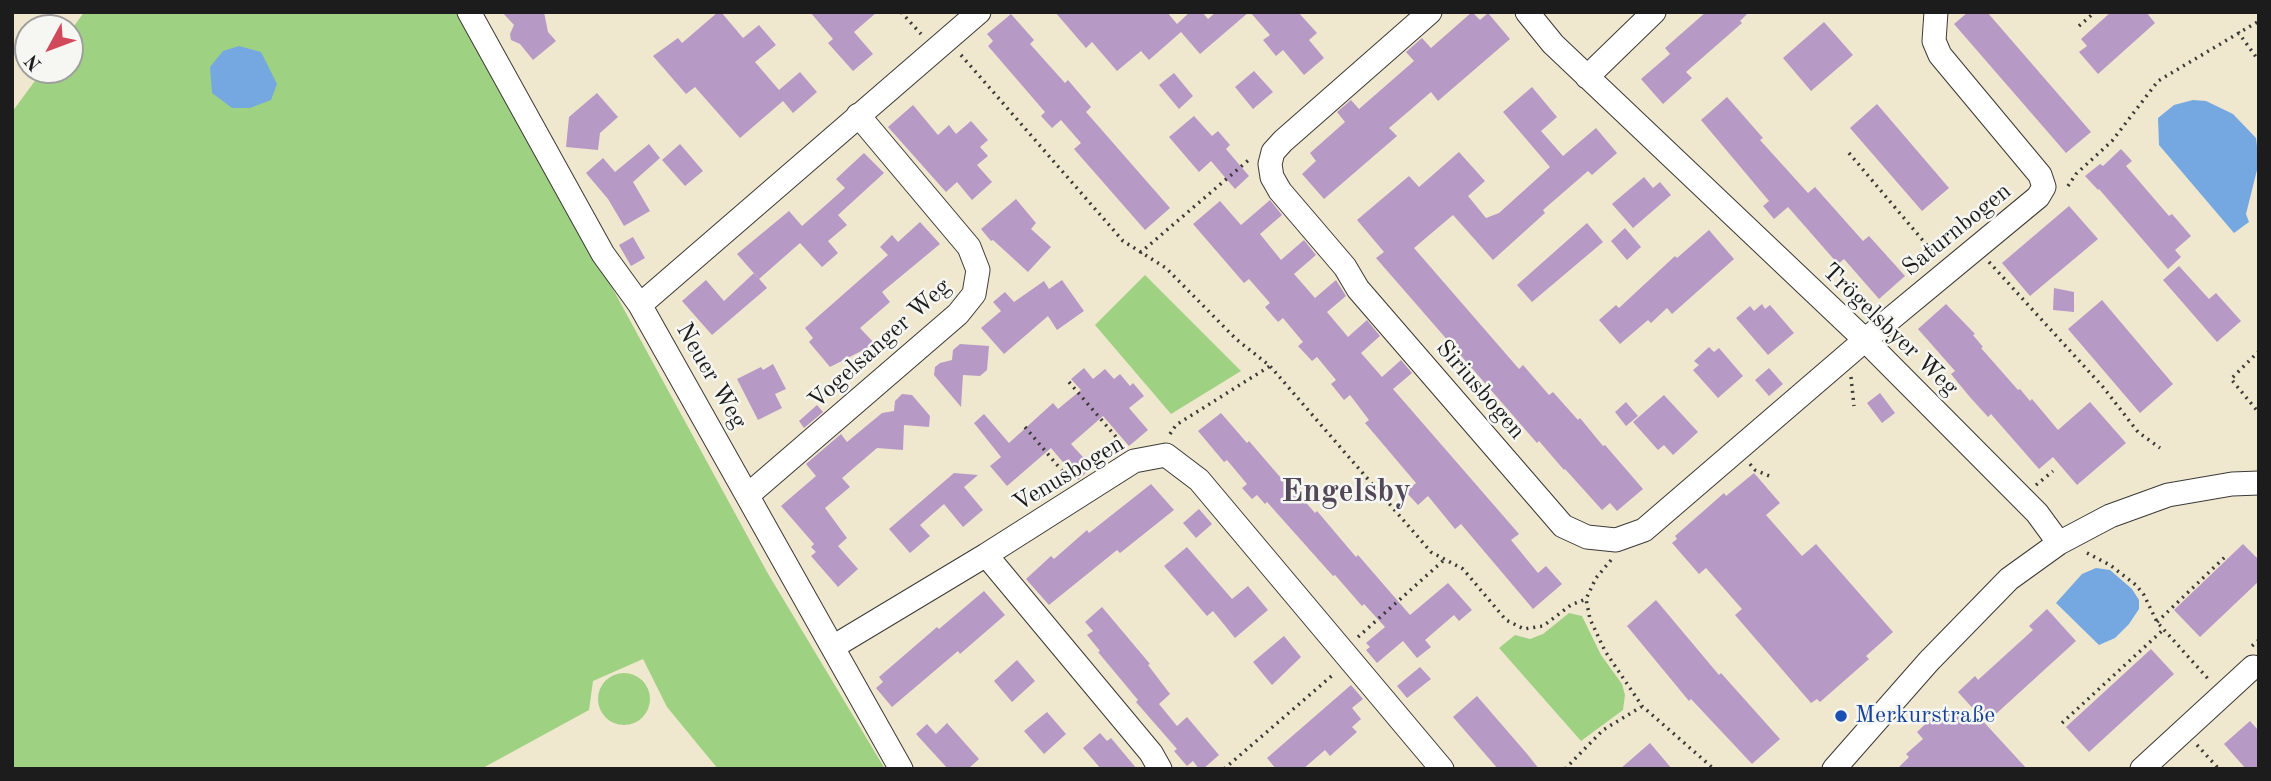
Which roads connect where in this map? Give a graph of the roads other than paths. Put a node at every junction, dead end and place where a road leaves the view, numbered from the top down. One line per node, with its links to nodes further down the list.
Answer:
1 (469, 12): 9 (street, Neuer Weg)
2 (979, 12): 8 (street)
3 (1430, 12): 10 (street, Siriusbogen)
4 (1527, 12): 7 (street, Trögelsbyer Weg)
5 (1654, 12): 7 (street)
6 (1936, 12): 10 (street, Saturnbogen)
7 (1587, 77): 10 (street, Trögelsbyer Weg)
8 (858, 115): 9 (street); 12 (street, Vogelsanger Weg)
9 (640, 305): 12 (street, Neuer Weg)
10 (1865, 340): 13 (street, Trögelsbyer Weg)
11 (2259, 483): 13 (street)
12 (748, 495): 15 (street, Neuer Weg)
13 (2059, 543): 20 (street)
14 (986, 555): 15 (street, Venusbogen); 18 (street); 19 (street, Venusbogen)
15 (833, 647): 17 (street, Neuer Weg)
16 (2253, 667): 21 (street)
17 (901, 769)
18 (1160, 769)
19 (1442, 769)
20 (1834, 769)
21 (2142, 769)

